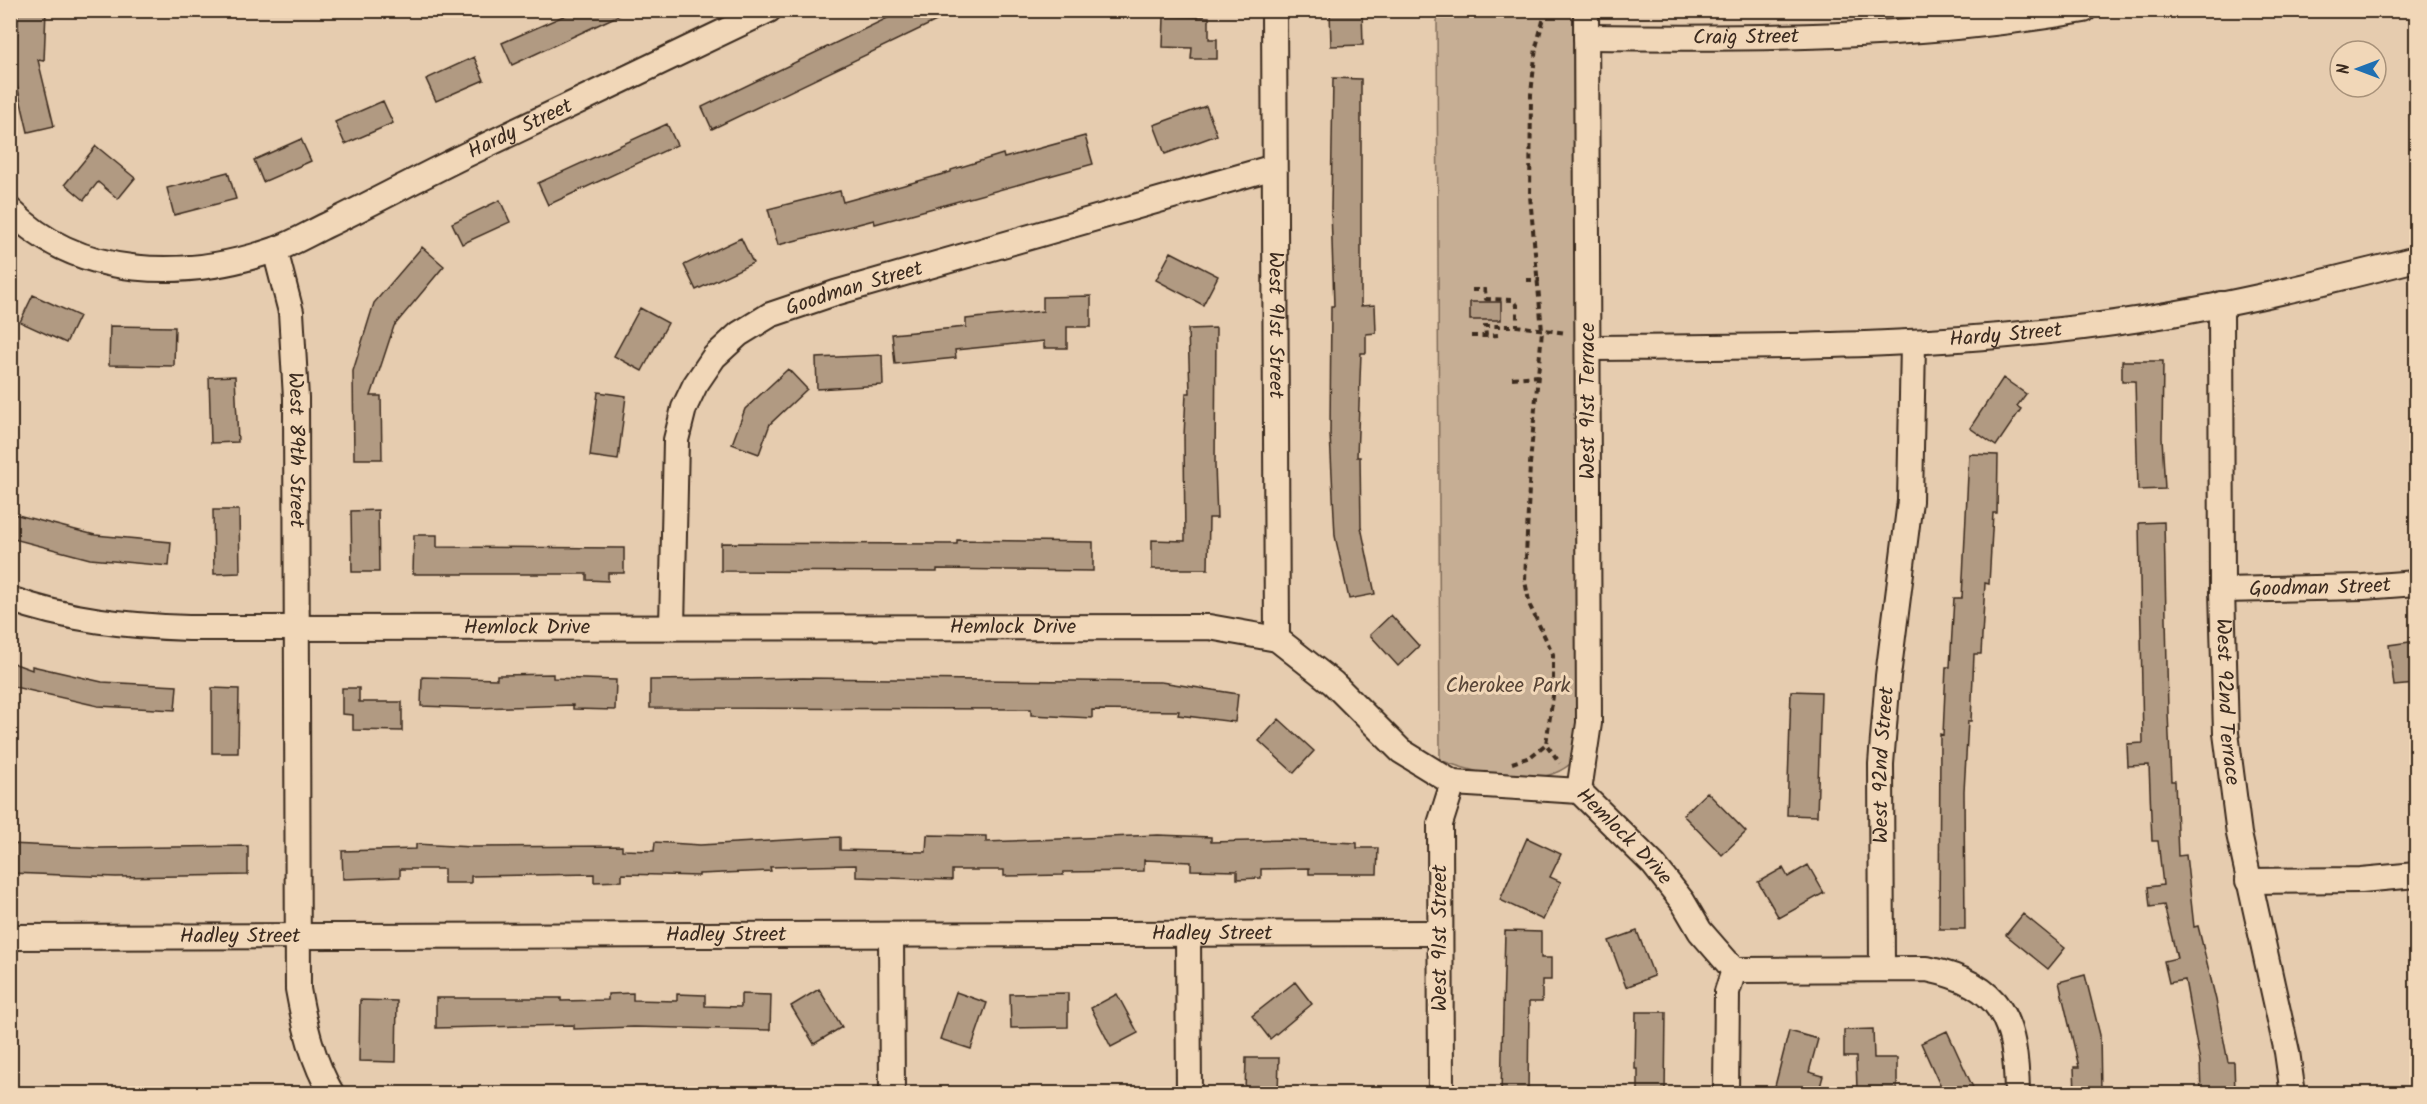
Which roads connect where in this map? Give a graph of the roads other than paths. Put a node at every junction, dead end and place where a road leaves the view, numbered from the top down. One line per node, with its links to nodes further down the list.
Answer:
1 (769, 10): 9 (street, Hardy Street)
2 (1274, 10): 7 (street, West 91st Street)
3 (1586, 10): 6 (street, West 91st Terrace)
4 (2084, 10): 5 (street, Craig Street)
5 (1875, 22): 6 (street, Craig Street)
6 (1586, 37): 13 (street, West 91st Terrace)
7 (1275, 167): 17 (street, Goodman Street); 19 (street, West 91st Street)
8 (10, 210): 9 (street)
9 (275, 250): 18 (street, West 89th Street)
10 (2416, 259): 11 (street, Hardy Street)
11 (2221, 304): 12 (street, Hardy Street); 15 (street, West 92nd Terrace)
12 (1912, 343): 13 (street, Hardy Street); 29 (street, West 92nd Street)
13 (1587, 348): 21 (street, West 91st Terrace)
14 (2416, 583): 15 (street, Goodman Street)
15 (2222, 590): 23 (street, West 92nd Terrace)
16 (10, 599): 18 (street, Hemlock Drive)
17 (672, 627): 18 (street, Hemlock Drive); 19 (street, Hemlock Drive)
18 (297, 628): 27 (street, West 89th Street)
19 (1277, 639): 20 (street, Hemlock Drive)
20 (1453, 783): 21 (street, Hemlock Drive); 24 (street, West 91st Street)
21 (1579, 791): 30 (street, Hemlock Drive)
22 (2416, 875): 23 (street)
23 (2248, 881): 37 (street, West 92nd Terrace)
24 (1440, 933): 25 (street, Hadley Street); 34 (street, West 91st Street)
25 (1188, 934): 26 (street, Hadley Street); 33 (street)
26 (891, 935): 27 (street, Hadley Street); 32 (street)
27 (298, 936): 28 (street, Hadley Street); 31 (street, West 89th Street)
28 (10, 937)
29 (1882, 969): 30 (street); 36 (street)
30 (1734, 970): 35 (street)
31 (332, 1094)
32 (892, 1094)
33 (1189, 1094)
34 (1441, 1094)
35 (1725, 1094)
36 (2017, 1094)
37 (2293, 1094)

